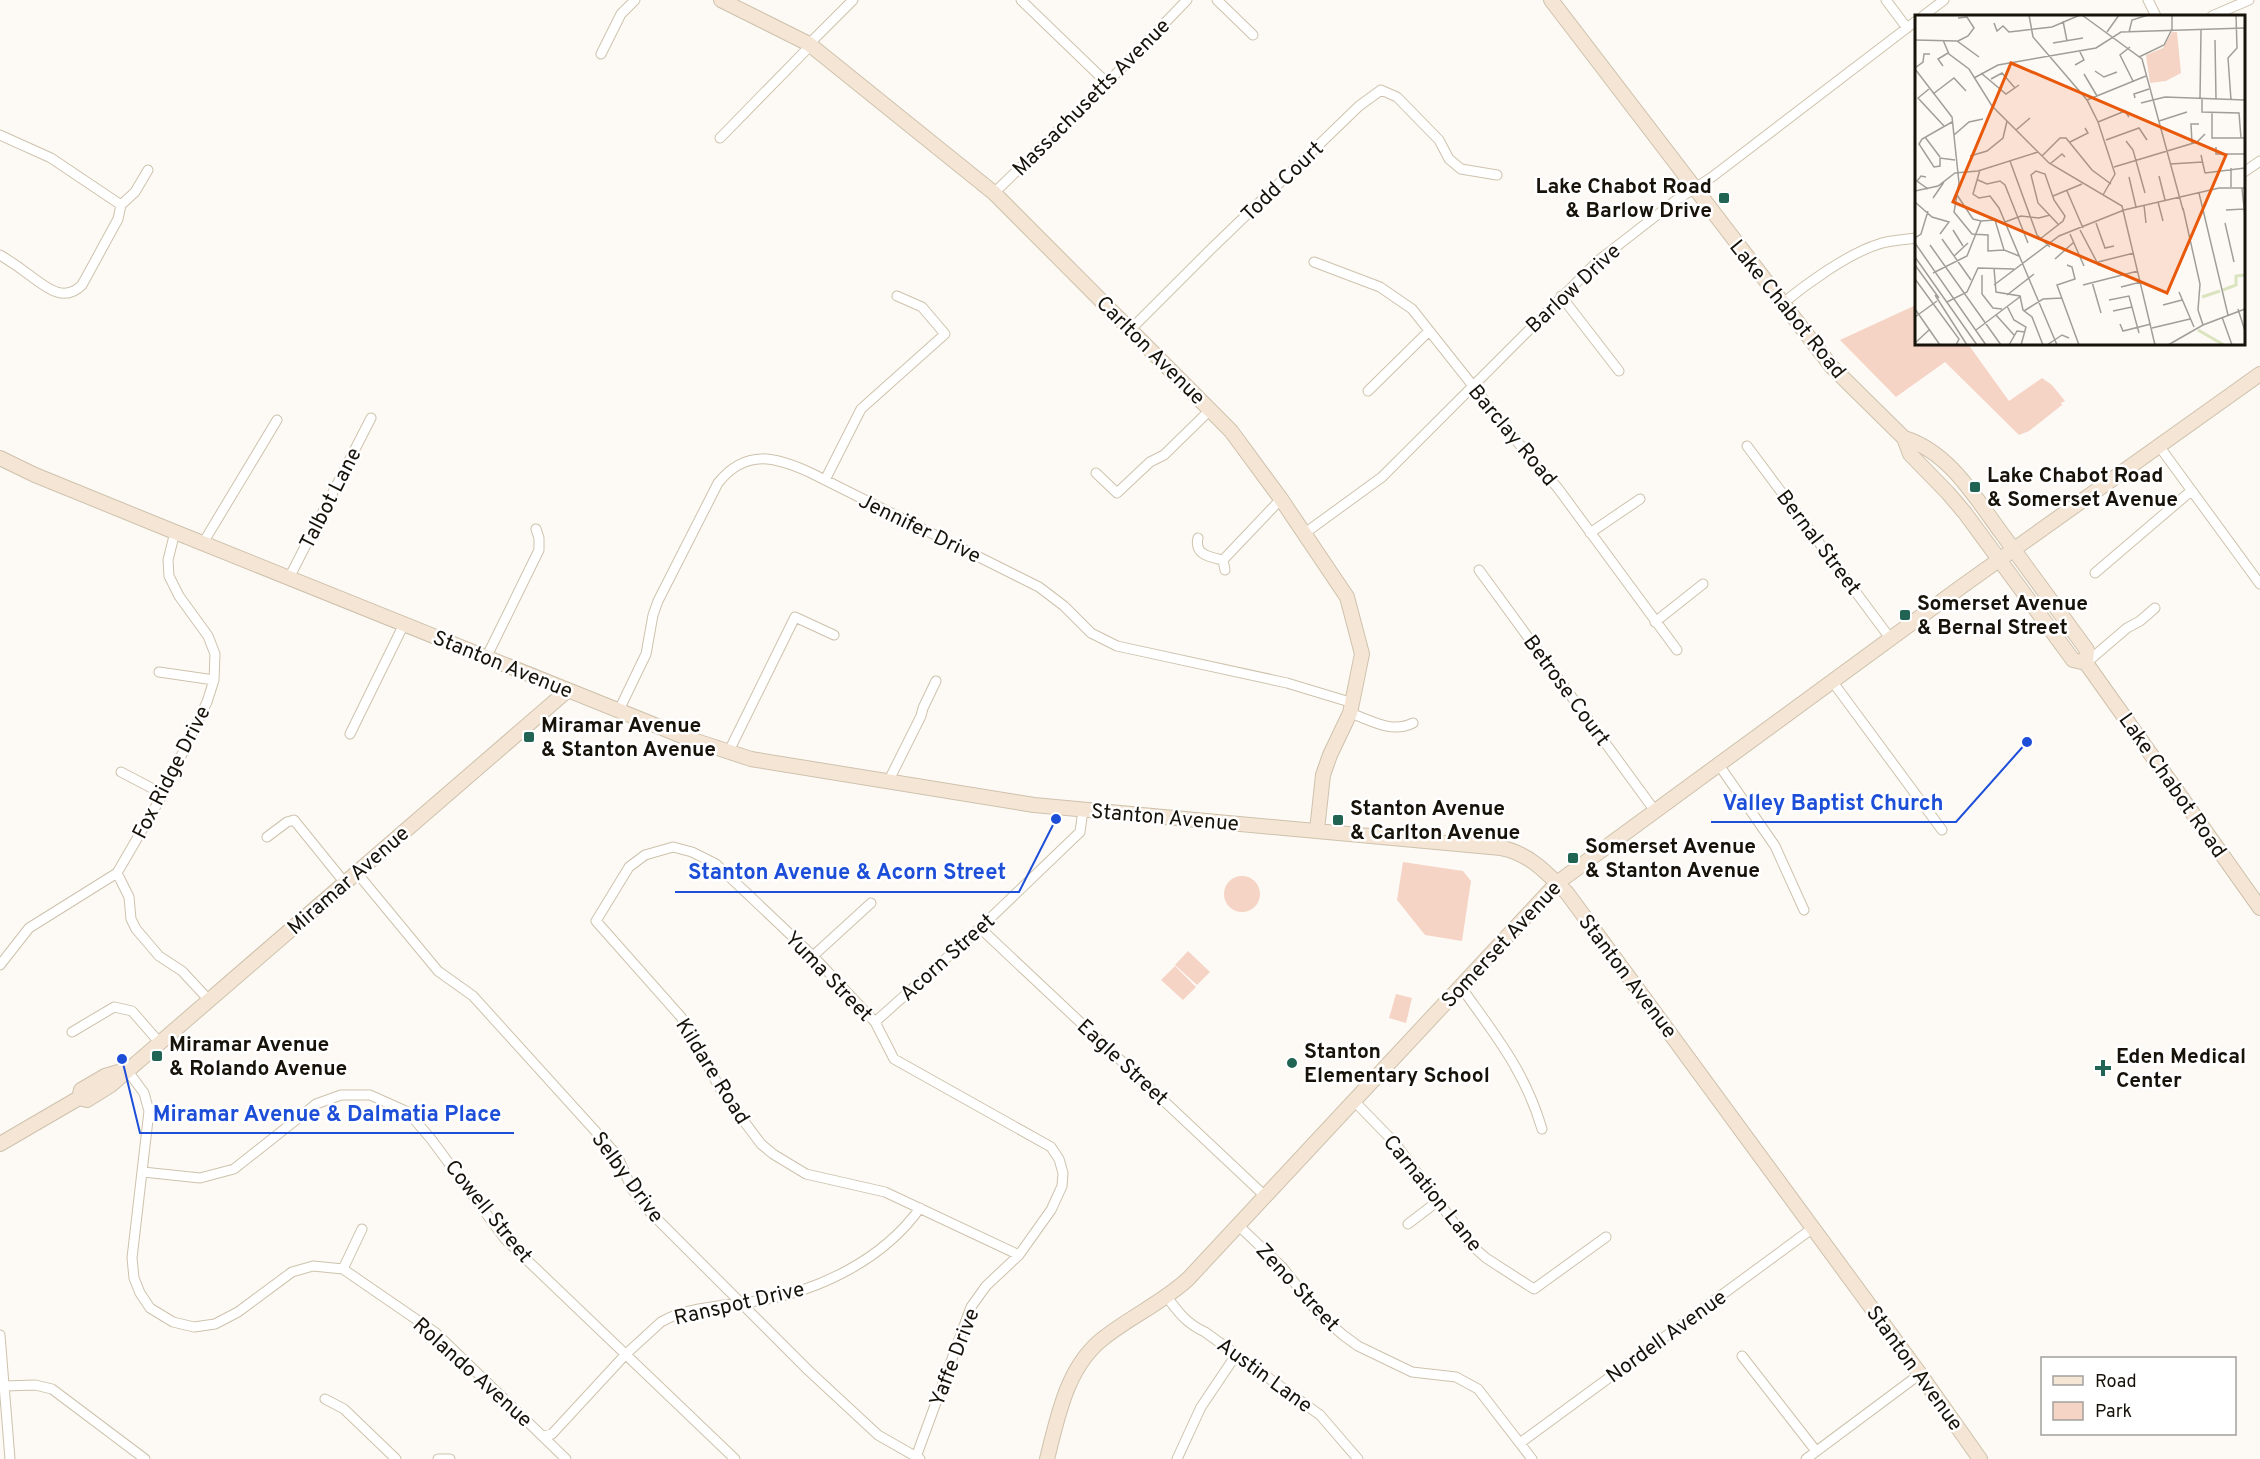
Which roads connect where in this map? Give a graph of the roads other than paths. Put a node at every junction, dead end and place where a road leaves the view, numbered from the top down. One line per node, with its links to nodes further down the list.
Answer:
1 (635, 0): 19 (street)
2 (721, 0): 18 (street, Carlton Avenue)
3 (853, 0): 18 (street)
4 (1021, 0): 20 (street)
5 (1187, 0): 20 (street, Massachusetts Avenue)
6 (1218, 0): 17 (street)
7 (1551, 0): 27 (street, Lake Chabot Road)
8 (1886, 0): 16 (street)
9 (1944, 0): 12 (street)
10 (2148, 0): 13 (street)
11 (2249, 0): 14 (street)
12 (1924, 15)
13 (2156, 15)
14 (2214, 15)
15 (1915, 22): 16 (street, Barlow Drive)
16 (1907, 28): 27 (street, Barlow Drive)
17 (1253, 35)
18 (810, 45): 22 (street); 28 (street, Carlton Avenue)
19 (601, 54)
20 (1107, 83): 28 (street, Massachusetts Avenue)
21 (0, 135): 29 (street)
22 (720, 138)
23 (2260, 161): 25 (street)
24 (148, 170): 29 (street)
25 (2245, 171)
26 (1497, 175): 36 (street, Todd Court)
27 (1694, 189): 34 (street, Barlow Drive); 35 (street, Lake Chabot Road)
28 (994, 193): 36 (street, Carlton Avenue)
29 (121, 205): 31 (street)
30 (1915, 238): 35 (street)
31 (0, 255)
32 (1314, 262): 37 (street, Barclay Road)
33 (897, 296): 50 (street)
34 (1561, 296): 38 (street); 40 (street, Barlow Drive)
35 (1782, 304): 45 (street, Lake Chabot Road)
36 (1131, 329): 42 (street, Carlton Avenue)
37 (1429, 331): 40 (street, Barclay Road); 41 (street)
38 (1618, 370)
39 (2260, 375): 47 (street, Somerset Avenue)
40 (1472, 386): 56 (street, Barlow Drive); 57 (street, Barclay Road)
41 (1368, 391)
42 (1210, 410): 49 (street); 52 (street, Carlton Avenue)
43 (371, 418): 64 (street, Talbot Lane)
44 (277, 420): 59 (street)
45 (1904, 438): 60 (street, Lake Chabot Road); 61 (street, Lake Chabot Road)
46 (1747, 446): 71 (street, Bernal Street)
47 (2159, 446): 51 (street); 60 (street, Somerset Avenue)
48 (0, 458): 55 (street, Stanton Avenue)
49 (1096, 473)
50 (825, 480): 80 (street, Jennifer Drive); 81 (street, Jennifer Drive)
51 (2191, 491): 63 (street); 66 (street)
52 (1281, 499): 56 (street, Carlton Avenue); 58 (street)
53 (1640, 499): 57 (street)
54 (536, 529): 73 (street)
55 (175, 532): 59 (street, Stanton Avenue); 76 (street, Fox Ridge Drive)
56 (1305, 533): 80 (street, Carlton Avenue)
57 (1590, 533): 68 (street, Barclay Road)
58 (1198, 538)
59 (203, 543): 64 (street, Stanton Avenue)
60 (2014, 549): 61 (street, Somerset Avenue); 74 (street, Lake Chabot Road)
61 (1998, 560): 71 (street, Somerset Avenue); 74 (street, Lake Chabot Road)
62 (1479, 570): 90 (street, Betrose Court)
63 (2095, 573)
64 (289, 578): 69 (street, Stanton Avenue)
65 (1703, 584): 68 (street)
66 (2260, 584)
67 (2155, 608): 74 (street)
68 (1655, 622): 72 (street, Barclay Road)
69 (404, 624): 73 (street, Stanton Avenue); 83 (street)
70 (834, 635): 84 (street)
71 (1890, 638): 78 (street, Somerset Avenue)
72 (1677, 650)
73 (487, 656): 79 (street, Stanton Avenue)
74 (2086, 663): 99 (street, Lake Chabot Road)
75 (159, 672): 76 (street)
76 (214, 680): 88 (street, Fox Ridge Drive)
77 (936, 681): 87 (street)
78 (1832, 681): 85 (street, Somerset Avenue); 92 (street)
79 (568, 690): 81 (street, Stanton Avenue); 95 (street, Miramar Avenue)
80 (1352, 708): 82 (street, Jennifer Drive); 91 (street, Carlton Avenue)
81 (619, 710): 84 (street, Stanton Avenue)
82 (1413, 723)
83 (350, 734)
84 (728, 753): 87 (street, Stanton Avenue)
85 (1719, 765): 90 (street, Somerset Avenue); 100 (street)
86 (121, 772): 88 (street)
87 (888, 782): 89 (street, Stanton Avenue)
88 (163, 794): 94 (street, Fox Ridge Drive)
89 (1083, 810): 91 (street, Stanton Avenue); 102 (street, Acorn Street)
90 (1655, 811): 97 (street, Somerset Avenue)
91 (1317, 830): 97 (street, Stanton Avenue)
92 (1942, 830)
93 (267, 837): 96 (street)
94 (117, 873): 104 (street, Fox Ridge Drive); 106 (street)
95 (357, 873): 96 (street, Miramar Avenue); 127 (street, Selby Drive)
96 (345, 883): 106 (street, Miramar Avenue)
97 (1557, 883): 105 (street, Somerset Avenue); 121 (street, Stanton Avenue)
98 (871, 903): 103 (street)
99 (2260, 908)
100 (1804, 910)
101 (596, 921): 103 (street, Yuma Street); 117 (street, Kildare Road)
102 (980, 928): 107 (street, Acorn Street); 115 (street, Eagle Street)
103 (813, 956): 107 (street, Yuma Street)
104 (0, 964)
105 (1461, 987): 111 (street, Somerset Avenue); 112 (street)
106 (208, 999): 109 (street, Miramar Avenue)
107 (875, 1022): 118 (street, Yuma Street)
108 (72, 1032): 109 (street)
109 (159, 1042): 110 (street, Miramar Avenue)
110 (127, 1070): 113 (street, Miramar Avenue); 114 (street, Rolando Avenue)
111 (1354, 1101): 115 (street, Somerset Avenue); 116 (street, Carnation Lane)
112 (1542, 1129)
113 (0, 1144)
114 (143, 1172): 125 (street, Rolando Avenue); 129 (street, Cowell Street)
115 (1265, 1196): 120 (street, Somerset Avenue)
116 (1438, 1201): 119 (street); 123 (street, Carnation Lane)
117 (920, 1208): 124 (street, Kildare Road); 127 (street, Ranspot Drive)
118 (1051, 1210): 124 (street, Yaffe Drive)
119 (1408, 1224)
120 (1238, 1225): 126 (street, Somerset Avenue); 136 (street, Zeno Street)
121 (1813, 1228): 132 (street, Stanton Avenue); 136 (street, Nordell Avenue)
122 (362, 1229): 125 (street)
123 (1606, 1237)
124 (1019, 1255): 138 (street, Yaffe Drive)
125 (344, 1269): 135 (street, Rolando Avenue)
126 (1167, 1297): 130 (street, Austin Lane); 146 (street, Somerset Avenue)
127 (740, 1303): 129 (street, Ranspot Drive); 138 (street, Selby Drive)
128 (0, 1335): 133 (street)
129 (626, 1354): 135 (street, Ranspot Drive); 145 (street, Cowell Street)
130 (1236, 1354): 147 (street); 148 (street, Austin Lane)
131 (1742, 1356): 137 (street)
132 (1920, 1374): 137 (street); 151 (street, Stanton Avenue)
133 (5, 1386): 139 (street); 140 (street)
134 (325, 1399): 141 (street)
135 (543, 1436): 144 (street, Rolando Avenue)
136 (1520, 1443): 149 (street, Zeno Street)
137 (1816, 1451): 150 (street)
138 (918, 1458)
139 (10, 1459)
140 (145, 1459)
141 (396, 1459)
142 (438, 1459): 143 (street)
143 (450, 1459)
144 (566, 1459)
145 (735, 1459)
146 (1047, 1459)
147 (1177, 1459)
148 (1358, 1459)
149 (1532, 1459)
150 (1806, 1459)
151 (1979, 1459)

